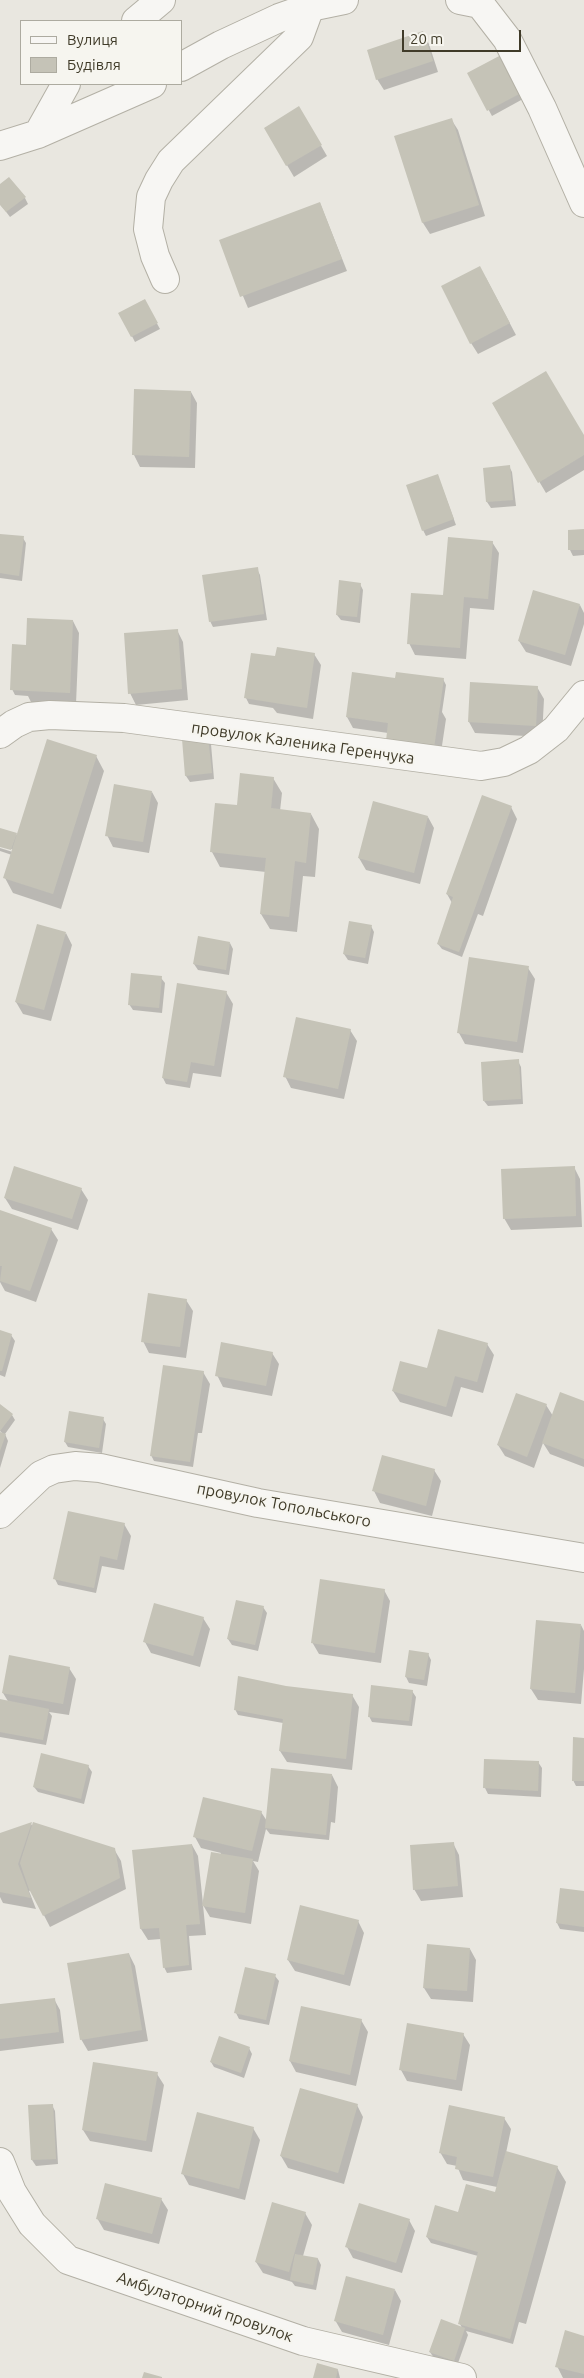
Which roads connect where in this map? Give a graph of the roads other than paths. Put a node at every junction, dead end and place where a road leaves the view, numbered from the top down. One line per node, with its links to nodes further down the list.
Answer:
1 (161, 0): 5 (street)
2 (344, 0): 4 (street)
3 (460, 0): 11 (street)
4 (310, 7): 6 (street); 12 (street)
5 (137, 20)
6 (182, 66)
7 (65, 85): 9 (street)
8 (150, 85): 9 (street)
9 (38, 134): 10 (street)
10 (0, 146)
11 (584, 203)
12 (165, 279)
13 (584, 696): 14 (street, провулок Каленика Геренчука)
14 (0, 734)
15 (0, 1514): 16 (street, провулок Топольського)
16 (584, 1558)
17 (0, 2162): 18 (street, Амбулаторний провулок)
18 (462, 2378)

